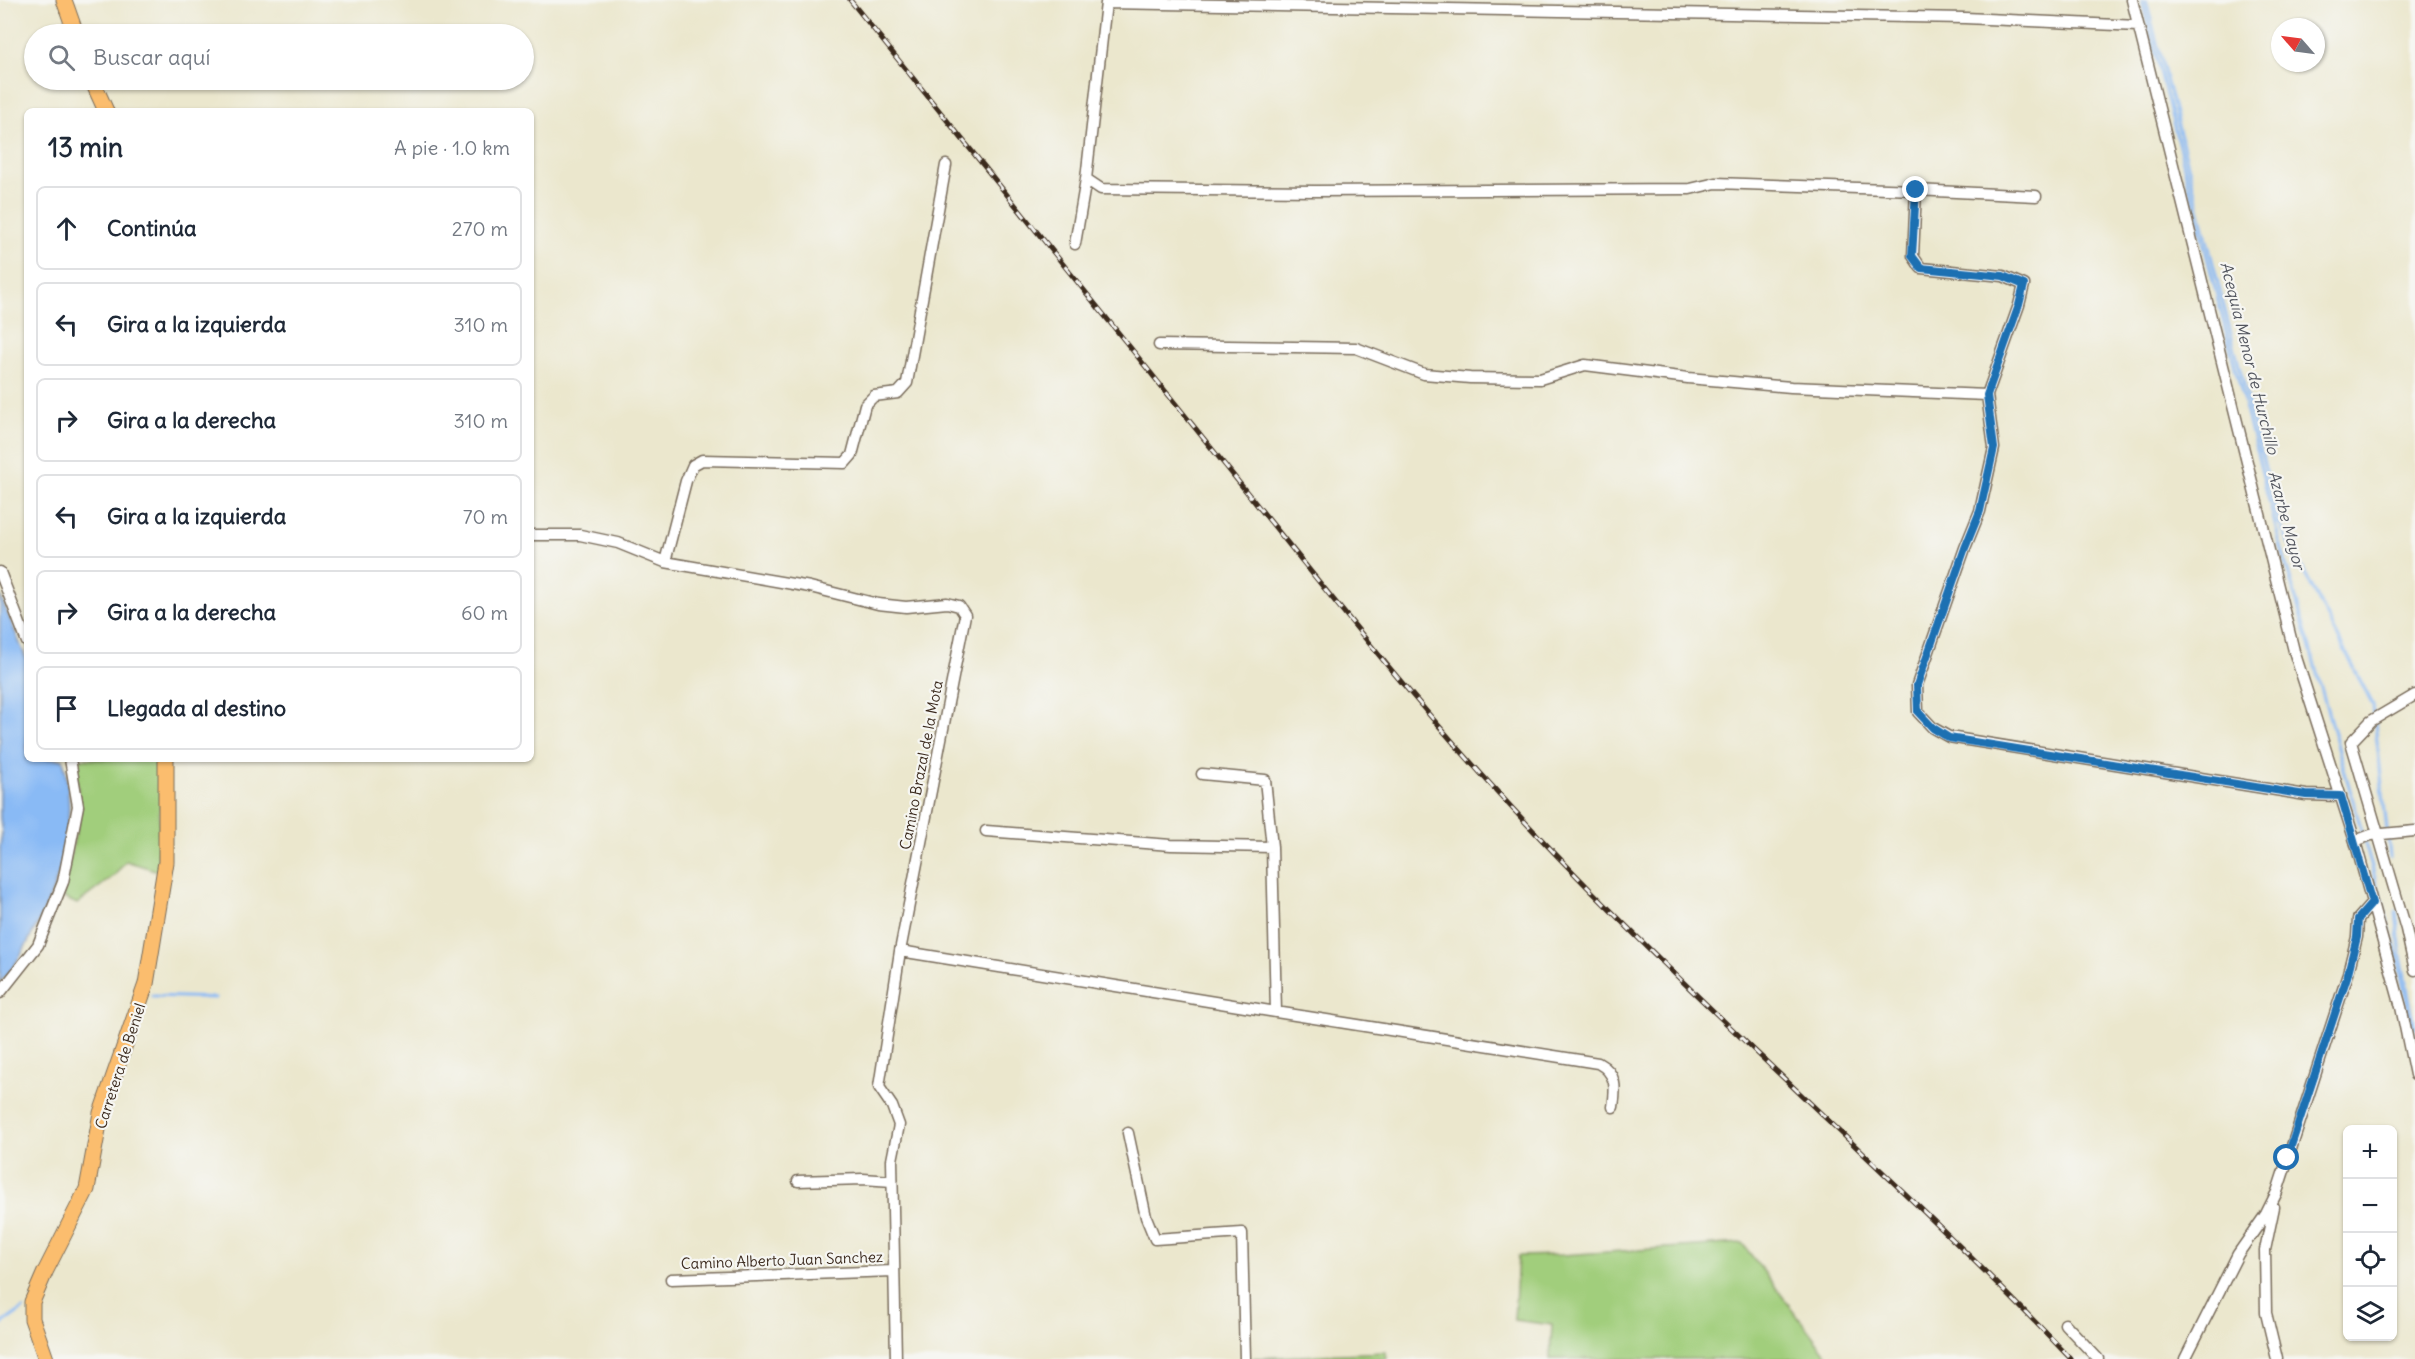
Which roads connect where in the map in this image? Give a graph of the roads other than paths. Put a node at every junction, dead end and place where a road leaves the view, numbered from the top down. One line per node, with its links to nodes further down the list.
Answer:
1 (64, 0): 4 (main road)
2 (2132, 0): 5 (street)
3 (1107, 1): 5 (street); 9 (street)
4 (72, 24)
5 (2138, 26): 23 (street)
6 (97, 90): 7 (main road)
7 (105, 108)
8 (946, 165): 16 (street)
9 (1086, 179): 10 (street); 12 (street)
10 (1916, 190): 11 (street); 14 (street)
11 (2036, 196)
12 (1075, 244)
13 (1159, 345): 14 (street)
14 (1987, 395): 23 (street)
15 (534, 535): 16 (street, Camino Brazal de la Mota)
16 (665, 562): 30 (street, Camino Brazal de la Mota)
17 (0, 572): 18 (street)
18 (24, 634)
19 (2415, 695): 26 (street)
20 (71, 762): 32 (street)
21 (166, 762): 43 (main road, Carretera de Beniel)
22 (1202, 774): 28 (street)
23 (2341, 796): 27 (street)
24 (986, 831): 28 (street)
25 (2415, 831): 26 (street)
26 (2375, 834): 27 (street); 31 (street)
27 (2355, 842): 29 (street)
28 (1272, 847): 33 (street)
29 (2372, 903): 34 (street); 39 (street)
30 (900, 951): 33 (street); 38 (street, Camino Brazal de la Mota)
31 (2415, 970)
32 (0, 993)
33 (1276, 1012): 35 (street)
34 (2415, 1075)
35 (1613, 1107)
36 (1128, 1133): 45 (street)
37 (798, 1181): 38 (street)
38 (892, 1181): 40 (street, Camino Brazal de la Mota)
39 (2277, 1192): 47 (street); 48 (street)
40 (893, 1271): 41 (street, Camino Alberto Juan Sanchez); 44 (street, Camino Brazal de la Mota)
41 (671, 1279)
42 (2065, 1324): 46 (street)
43 (46, 1359)
44 (896, 1359)
45 (1245, 1359)
46 (2098, 1359)
47 (2185, 1359)
48 (2277, 1359)

